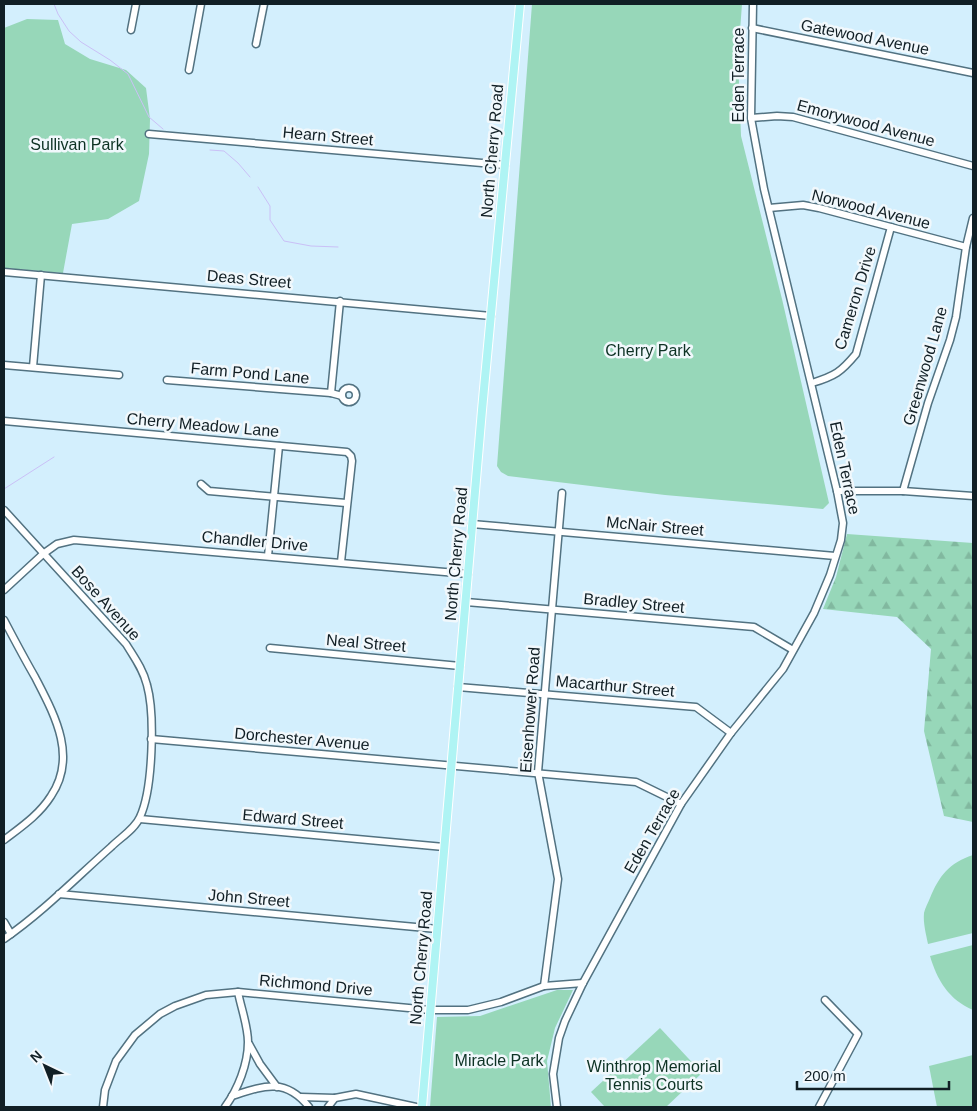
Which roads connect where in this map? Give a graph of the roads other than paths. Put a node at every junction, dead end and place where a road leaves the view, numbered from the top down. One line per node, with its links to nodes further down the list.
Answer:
1 (136, 4): 7 (street)
2 (201, 4): 9 (street)
3 (264, 4): 8 (street)
4 (520, 4): 13 (main road, North Cherry Road)
5 (753, 4): 6 (street, Eden Terrace)
6 (752, 28): 10 (street, Gatewood Avenue); 11 (street, Eden Terrace)
7 (131, 30)
8 (256, 44)
9 (189, 70)
10 (973, 73)
11 (751, 118): 14 (street, Emorywood Avenue); 15 (street, Eden Terrace)
12 (149, 134): 13 (street, Hearn Street)
13 (505, 165): 22 (main road, North Cherry Road)
14 (973, 166)
15 (769, 208): 17 (street, Norwood Avenue); 27 (street, Eden Terrace)
16 (973, 218): 18 (street, Greenwood Lane)
17 (891, 227): 18 (street, Norwood Avenue); 27 (street, Cameron Drive)
18 (966, 247): 34 (street, Greenwood Lane)
19 (4, 272): 20 (street, Deas Street)
20 (41, 275): 21 (street, Deas Street); 24 (street)
21 (340, 301): 22 (street, Deas Street); 28 (street, Farm Pond Lane)
22 (491, 316): 40 (main road, North Cherry Road)
23 (4, 365): 24 (street)
24 (32, 367): 25 (street)
25 (119, 375)
26 (167, 380): 28 (street, Farm Pond Lane)
27 (812, 383): 33 (street, Eden Terrace)
28 (331, 393): 29 (street, Farm Pond Lane)
29 (342, 396)
30 (4, 421): 31 (street, Cherry Meadow Lane)
31 (279, 446): 37 (street); 38 (street, Cherry Meadow Lane)
32 (201, 484): 37 (street)
33 (837, 491): 34 (street); 44 (street, Eden Terrace)
34 (903, 491): 36 (street)
35 (562, 493): 41 (street, Eisenhower Road)
36 (973, 496)
37 (274, 498): 38 (street); 43 (street)
38 (346, 503): 45 (street)
39 (4, 510): 42 (street, Bose Avenue)
40 (472, 524): 41 (street, McNair Street); 46 (main road, North Cherry Road)
41 (558, 531): 44 (street, McNair Street); 49 (street, Eisenhower Road)
42 (43, 554): 43 (street, Chandler Drive); 47 (street, Chandler Drive); 57 (street, Bose Avenue)
43 (268, 556): 45 (street, Chandler Drive)
44 (835, 556): 52 (street, Eden Terrace)
45 (341, 562): 46 (street, Chandler Drive)
46 (468, 574): 48 (main road, North Cherry Road)
47 (4, 590)
48 (466, 602): 49 (street, Bradley Street); 53 (main road, North Cherry Road)
49 (551, 609): 52 (street, Bradley Street); 55 (street, Eisenhower Road)
50 (4, 620): 62 (street)
51 (270, 648): 53 (street, Neal Street)
52 (793, 650): 56 (street, Eden Terrace)
53 (460, 666): 54 (main road, North Cherry Road)
54 (458, 687): 55 (street, Macarthur Street); 58 (main road, North Cherry Road)
55 (544, 694): 56 (street, Macarthur Street); 59 (street, Eisenhower Road)
56 (732, 733): 60 (street, Eden Terrace)
57 (151, 739): 58 (street, Dorchester Avenue); 61 (street, Bose Avenue)
58 (451, 765): 59 (street, Dorchester Avenue); 63 (main road, North Cherry Road)
59 (538, 772): 60 (street, Dorchester Avenue); 70 (street, Eisenhower Road)
60 (682, 804): 69 (street, Eden Terrace)
61 (140, 818): 63 (street, Edward Street); 64 (street, Bose Avenue)
62 (4, 840)
63 (444, 847): 66 (main road, North Cherry Road)
64 (59, 894): 66 (street, John Street); 67 (street, Bose Avenue)
65 (4, 922): 67 (street)
66 (437, 929): 73 (main road, North Cherry Road)
67 (11, 934): 68 (street, Bose Avenue)
68 (4, 939)
69 (582, 983): 70 (street, Richmond Drive); 85 (street, Eden Terrace)
70 (544, 986): 73 (street, Richmond Drive)
71 (238, 992): 73 (street, Richmond Drive); 74 (street); 79 (street, Richmond Drive)
72 (825, 1000): 86 (street)
73 (430, 1010): 84 (main road, North Cherry Road)
74 (248, 1043): 75 (street); 76 (street)
75 (277, 1087): 76 (street); 77 (street)
76 (232, 1096): 80 (street)
77 (301, 1097): 78 (street); 81 (street)
78 (334, 1098): 82 (street); 83 (street)
79 (103, 1107)
80 (225, 1107)
81 (309, 1107)
82 (328, 1107)
83 (416, 1107)
84 (422, 1107)
85 (556, 1107)
86 (819, 1107)

